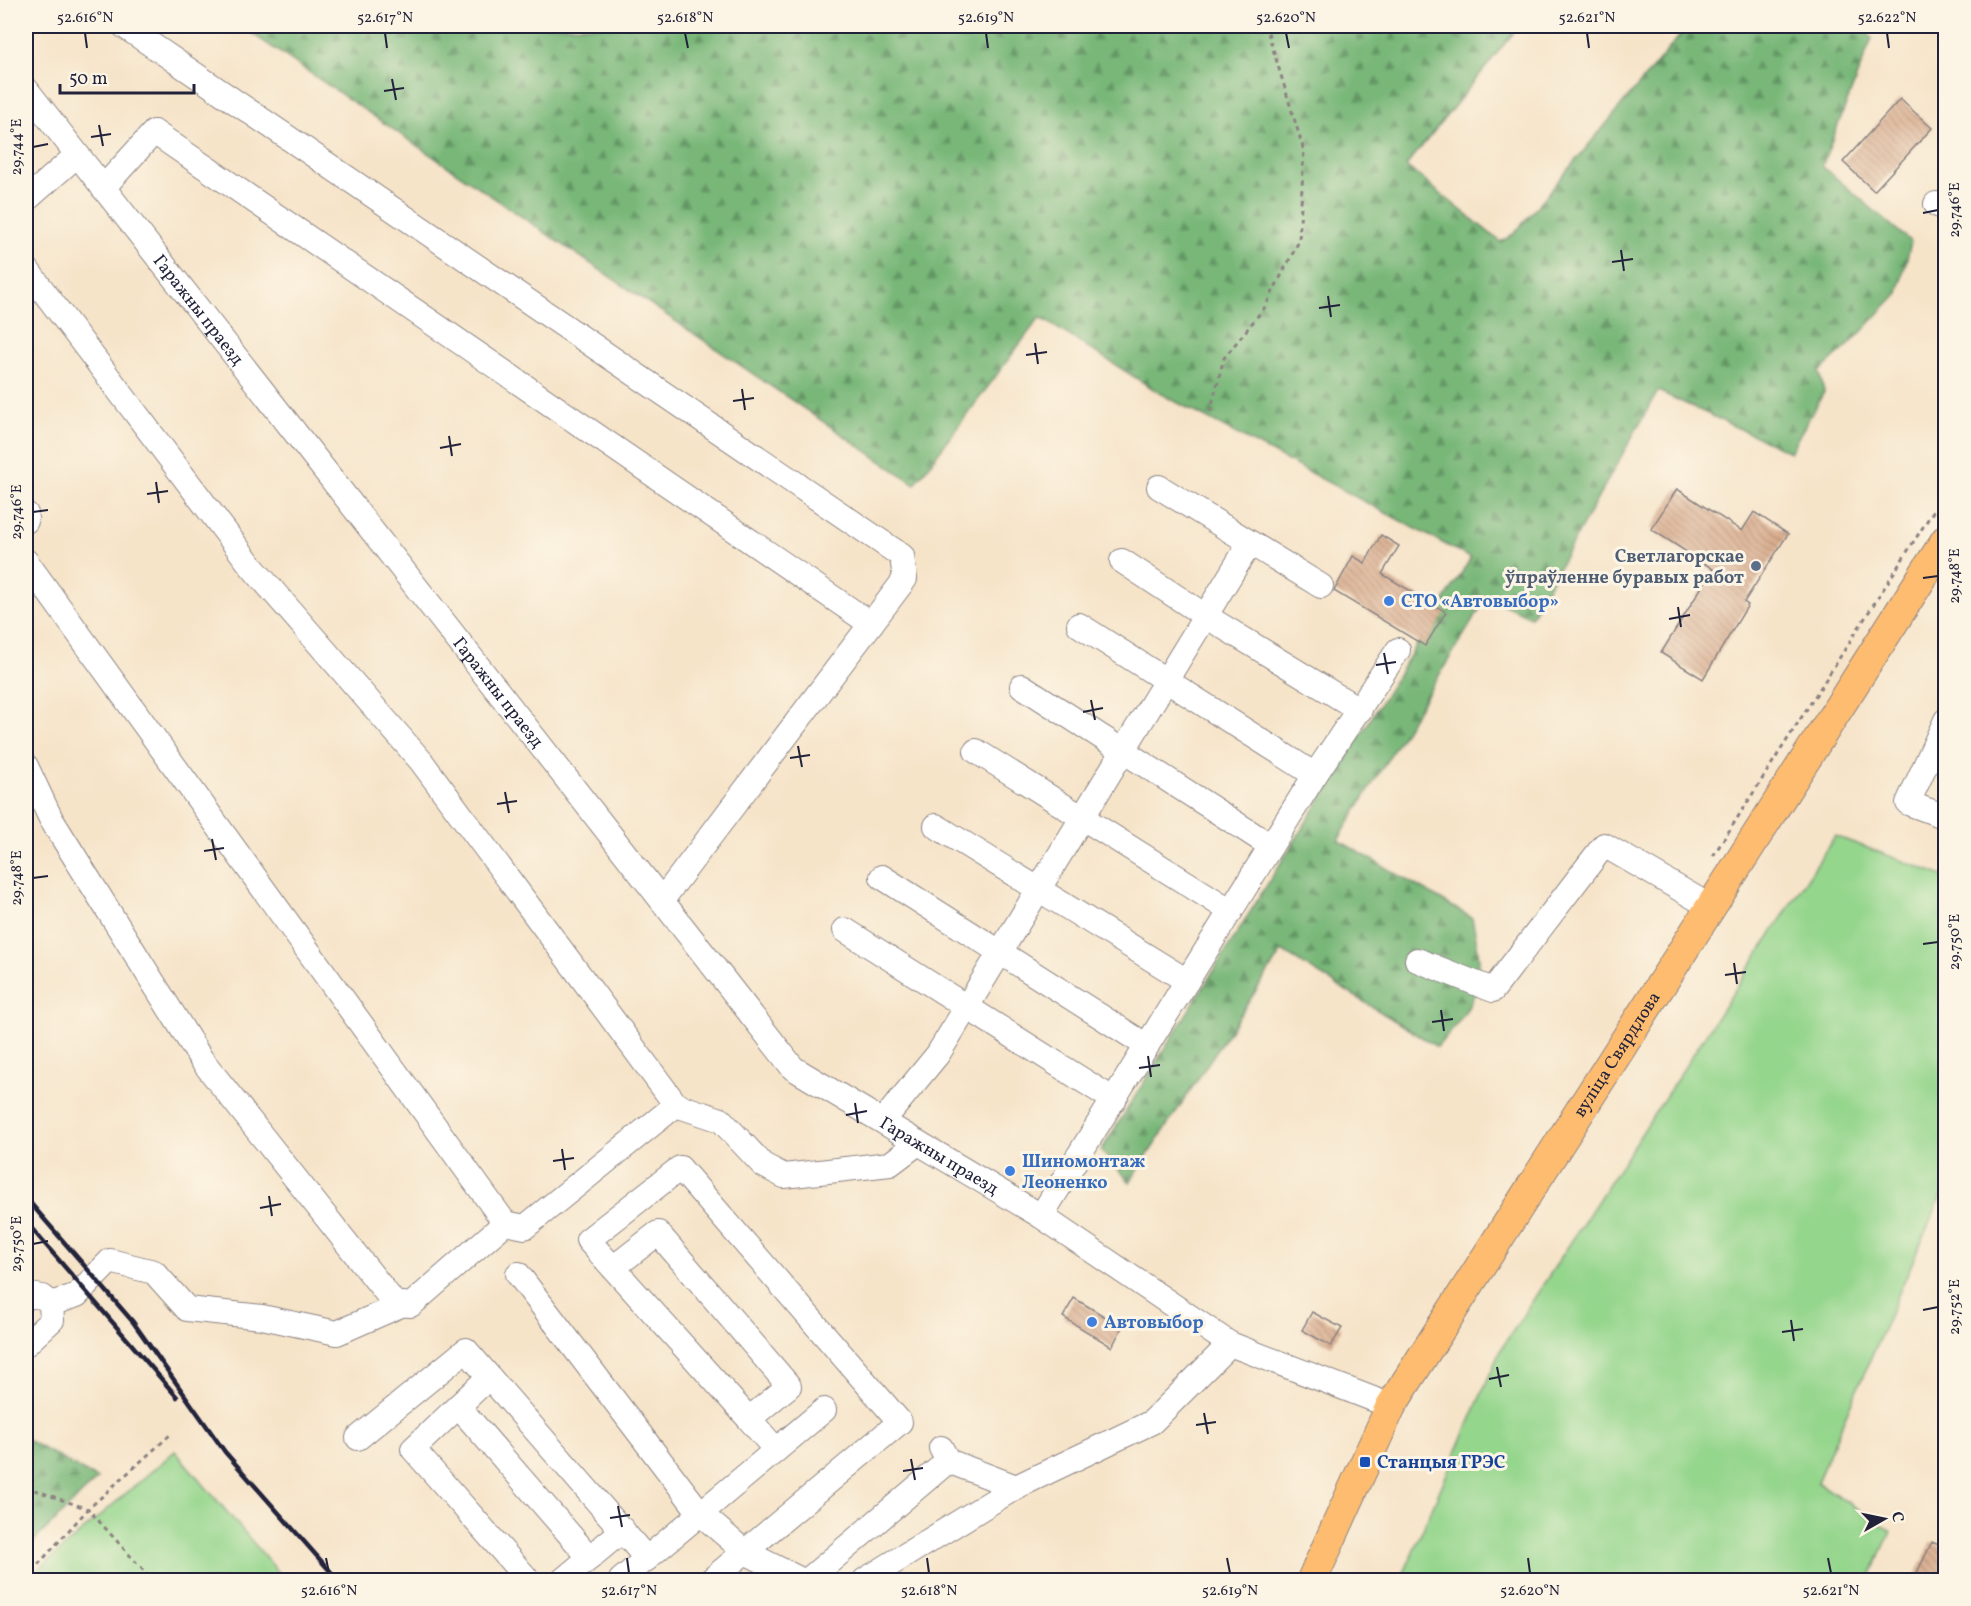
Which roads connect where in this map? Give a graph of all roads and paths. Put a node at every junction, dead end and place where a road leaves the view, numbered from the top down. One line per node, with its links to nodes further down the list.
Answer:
1 (124, 26): 18 (street)
2 (1266, 26): 8 (path)
3 (26, 89): 4 (street, Гаражны праезд)
4 (77, 155): 5 (street, Гаражны праезд); 6 (street)
5 (103, 188): 18 (street); 35 (street, Гаражны праезд)
6 (26, 200)
7 (26, 268): 45 (street)
8 (1210, 412)
9 (1159, 487): 13 (street)
10 (26, 514): 11 (street)
11 (26, 521)
12 (1946, 540): 36 (main road, вуліца Свярдлова)
13 (1250, 543): 16 (street); 17 (street)
14 (26, 561): 49 (street)
15 (1122, 561): 17 (street)
16 (1321, 586)
17 (1207, 617): 21 (street); 23 (street)
18 (871, 624): 35 (street)
19 (1079, 625): 21 (street)
20 (1398, 650): 23 (street)
21 (1168, 681): 26 (street); 28 (street)
22 (1022, 686): 26 (street)
23 (1360, 710): 28 (street)
24 (1946, 720): 29 (street)
25 (976, 752): 30 (street)
26 (1124, 752): 30 (street); 32 (street)
27 (26, 766): 54 (street)
28 (1316, 775): 32 (street)
29 (1946, 817)
30 (1083, 819): 34 (street); 37 (street)
31 (936, 826): 34 (street)
32 (1271, 846): 37 (street)
33 (882, 877): 39 (street)
34 (1040, 890): 39 (street); 41 (street)
35 (662, 900): 46 (street, Гаражны праезд)
36 (1711, 907): 40 (street); 59 (main road, вуліца Свярдлова)
37 (1231, 911): 41 (street)
38 (845, 930): 42 (street)
39 (1001, 953): 42 (street); 43 (street)
40 (1416, 960)
41 (1187, 981): 43 (street)
42 (967, 1007): 44 (street); 46 (street)
43 (1147, 1046): 44 (street)
44 (1114, 1100): 48 (street)
45 (676, 1106): 47 (street); 49 (street)
46 (883, 1122): 47 (street, Гаражны праезд)
47 (918, 1143): 48 (street, Гаражны праезд)
48 (1041, 1216): 56 (street, Гаражны праезд)
49 (505, 1223): 54 (street)
50 (614, 1268): 61 (street); 61 (street); 70 (street)
51 (518, 1274): 68 (street)
52 (26, 1298): 53 (street)
53 (51, 1304): 54 (street); 55 (street)
54 (403, 1305)
55 (26, 1344)
56 (1230, 1344): 59 (street, Гаражны праезд); 65 (street)
57 (489, 1377): 58 (street); 63 (street); 69 (street)
58 (458, 1406): 71 (street); 75 (street)
59 (1391, 1406): 82 (main road, вуліца Свярдлова)
60 (824, 1410): 64 (street)
61 (749, 1419): 64 (street)
62 (170, 1435): 67 (path)
63 (358, 1438)
64 (776, 1450): 68 (street)
65 (1016, 1487): 80 (street); 81 (street)
66 (26, 1488): 67 (path)
67 (88, 1509): 73 (path); 74 (path)
68 (701, 1514): 70 (street); 72 (street)
69 (622, 1530): 71 (street); 72 (street)
70 (745, 1552): 78 (street); 79 (street)
71 (590, 1558): 76 (street)
72 (647, 1559): 77 (street)
73 (26, 1578)
74 (152, 1581)
75 (528, 1581)
76 (563, 1581)
77 (621, 1581)
78 (711, 1581)
79 (801, 1581)
80 (808, 1581)
81 (866, 1581)
82 (1312, 1581)

